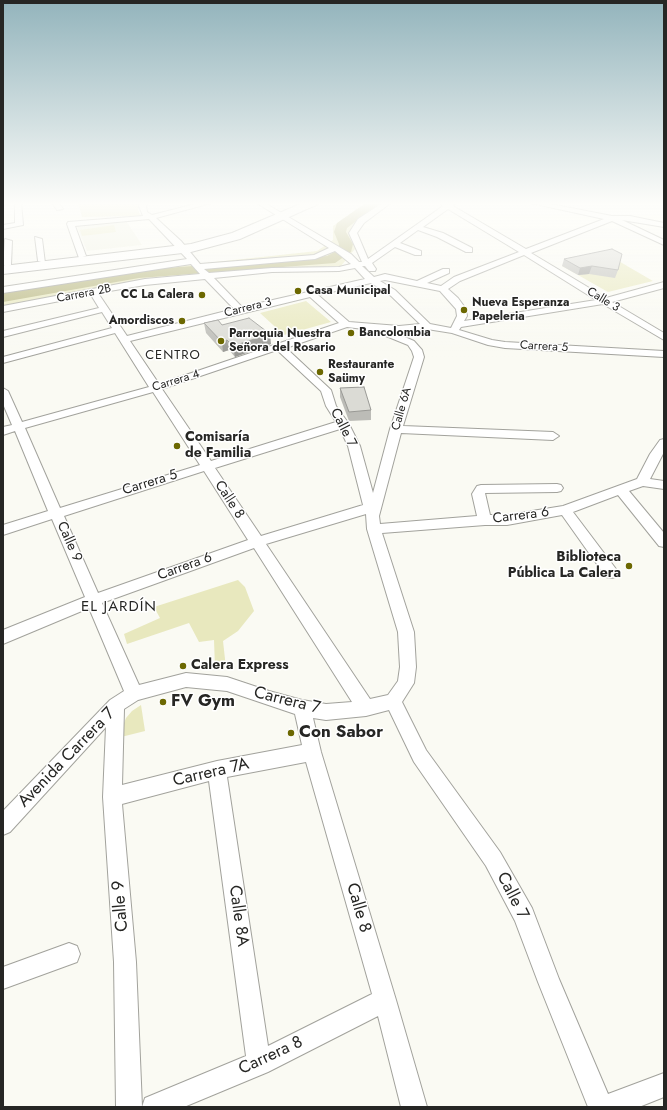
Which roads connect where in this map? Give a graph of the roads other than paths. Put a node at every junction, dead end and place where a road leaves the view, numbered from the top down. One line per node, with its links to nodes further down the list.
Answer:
1 (6, 254): 17 (street)
2 (40, 254): 13 (street)
3 (106, 254): 12 (main road)
4 (122, 254): 13 (main road)
5 (187, 254): 15 (street)
6 (324, 254): 15 (street)
7 (344, 254): 16 (street)
8 (361, 254): 14 (street)
9 (380, 254): 14 (street)
10 (520, 254): 23 (street)
11 (528, 254): 27 (street, Calle 3)
12 (82, 256): 13 (main road)
13 (42, 263): 17 (main road)
14 (366, 263): 16 (street); 20 (street)
15 (195, 264): 19 (street); 24 (street)
16 (356, 265): 19 (street, Carrera 2B); 20 (street)
17 (4, 267)
18 (446, 271): 21 (street)
19 (208, 275): 25 (street, Carrera 2B); 30 (street)
20 (375, 278): 21 (street, Carrera 3); 26 (street, Carrera 3); 33 (street)
21 (420, 283): 23 (street, Carrera 3)
22 (664, 285): 27 (street, Carrera 5)
23 (443, 289): 35 (street)
24 (3, 290)
25 (92, 292): 29 (street, Calle 8); 31 (street, Carrera 2B)
26 (311, 293): 30 (street, Carrera 3); 32 (street)
27 (604, 301): 35 (street, Carrera 5); 38 (street, Calle 3)
28 (3, 309): 31 (street, Carrera 2B)
29 (104, 309): 31 (street, Carrera 2B); 37 (street, Calle 8)
30 (240, 310): 37 (street, Carrera 3)
31 (39, 314): 36 (street, Carrera 2B)
32 (346, 324): 34 (street); 39 (street, Carrera 4)
33 (427, 326): 34 (street, Carrera 5); 35 (street, Carrera 5)
34 (373, 328): 47 (street, Calle 6A)
35 (456, 328): 40 (street, Carrera 5)
36 (3, 334)
37 (121, 335): 41 (street, Carrera 3); 43 (street, Calle 8)
38 (663, 336)
39 (278, 346): 43 (street, Carrera 4); 45 (street, Calle 7)
40 (661, 354): 42 (street)
41 (3, 360)
42 (664, 365)
43 (156, 388): 46 (street, Carrera 4); 51 (street, Calle 8)
44 (3, 391): 46 (street, Calle 9)
45 (343, 424): 51 (street, Carrera 5); 58 (street, Calle 7)
46 (18, 426): 48 (street, Carrera 4); 57 (street, Calle 9)
47 (396, 429): 49 (street); 58 (street, Calle 6A)
48 (3, 431)
49 (553, 436)
50 (664, 443): 52 (street)
51 (207, 465): 57 (street, Carrera 5); 61 (street, Calle 8)
52 (642, 482): 53 (street); 55 (street, Carrera 6)
53 (664, 486)
54 (557, 488): 59 (street)
55 (622, 491): 56 (street, Carrera 6); 62 (street)
56 (565, 510): 59 (street, Carrera 6); 63 (street)
57 (56, 512): 60 (street, Carrera 5); 64 (street, Calle 9)
58 (372, 518): 59 (street, Carrera 6); 61 (street, Carrera 6); 67 (street)
59 (485, 520)
60 (3, 530)
61 (257, 542): 64 (street, Carrera 6); 70 (street, Calle 8)
62 (664, 542)
63 (611, 573)
64 (94, 600): 65 (street, Carrera 6); 66 (street, Calle 9)
65 (3, 637)
66 (134, 694): 68 (street, Avenida Carrera 7); 69 (street, Carrera 7)
67 (393, 701): 70 (street, Carrera 7); 83 (street, Calle 7)
68 (116, 705): 73 (street, Calle 9); 74 (street, Avenida Carrera 7)
69 (302, 708): 70 (street, Carrera 7); 71 (street, Calle 8)
70 (366, 708)
71 (312, 752): 72 (street, Carrera 7A); 77 (street, Calle 8)
72 (217, 770): 73 (street, Carrera 7A); 78 (street, Calle 8A)
73 (112, 797): 80 (street, Calle 9)
74 (3, 825)
75 (69, 954): 76 (street)
76 (3, 978)
77 (385, 1000): 78 (street, Carrera 8); 82 (street, Calle 8)
78 (259, 1063): 81 (street, Carrera 8)
79 (664, 1085): 84 (street)
80 (128, 1107)
81 (154, 1107)
82 (414, 1107)
83 (601, 1107)
84 (606, 1107)

